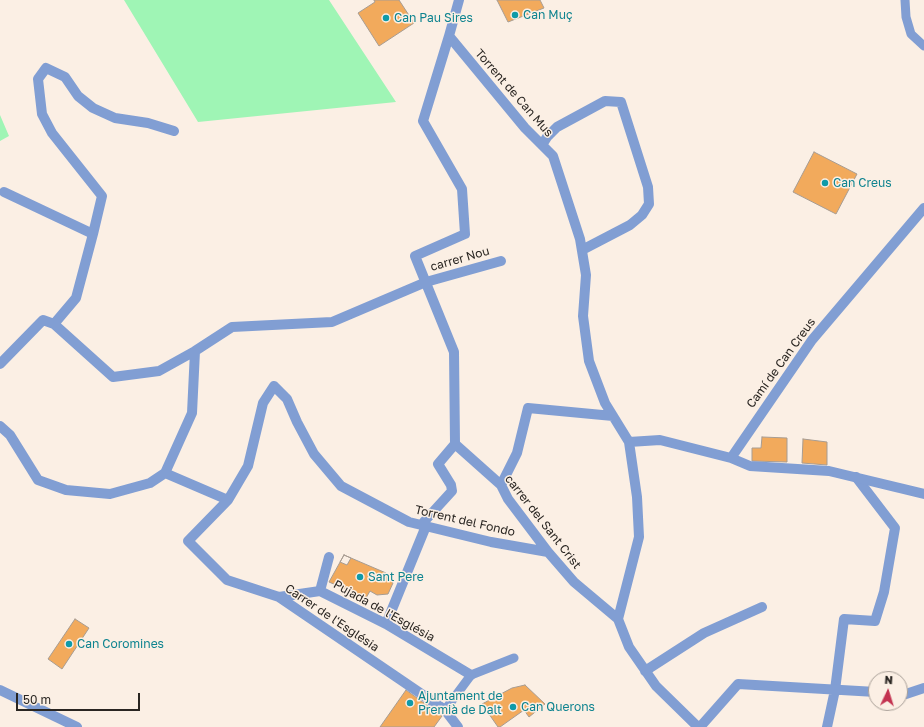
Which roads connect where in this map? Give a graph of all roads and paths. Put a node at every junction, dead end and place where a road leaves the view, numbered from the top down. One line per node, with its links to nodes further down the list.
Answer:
1 (459, 0): 3 (street)
2 (905, 0): 4 (lane)
3 (449, 36): 6 (street, Torrent de Can Mus); 12 (street)
4 (924, 46)
5 (174, 131): 9 (street)
6 (542, 145): 10 (street, Torrent de Can Mus); 10 (street)
7 (4, 192): 9 (street)
8 (924, 208): 20 (street, Camí de Can Creus)
9 (93, 234): 13 (street)
10 (582, 250): 16 (street, Torrent de Can Mus)
11 (501, 261): 12 (street, carrer Nou)
12 (426, 282): 14 (street, carrer Nou); 19 (street)
13 (54, 324): 14 (street, carrer Nou); 15 (street)
14 (195, 351): 21 (street)
15 (0, 364)
16 (613, 416): 18 (street, Torrent de Can Mus); 23 (street)
17 (0, 426): 21 (street)
18 (629, 442): 20 (street); 33 (street, Torrent de Can Mus)
19 (455, 444): 23 (street, carrer del Sant Crist); 26 (street)
20 (731, 458): 22 (street)
21 (165, 473): 25 (street)
22 (856, 477): 24 (street); 40 (street)
23 (501, 485): 28 (street, carrer del Sant Crist)
24 (924, 494)
25 (228, 500): 26 (street, Torrent del Fondo); 27 (street, Torrent del Fondo)
26 (423, 526): 28 (street, Torrent del Fondo); 34 (street)
27 (188, 541): 31 (street, Carrer de l'Església)
28 (548, 552): 33 (street, carrer del Sant Crist)
29 (329, 557): 30 (street)
30 (320, 591): 31 (street, Pujada de l'Església); 34 (street, Pujada de l'Església)
31 (279, 597): 43 (street, Carrer de l'Església)
32 (762, 607): 36 (street)
33 (618, 619): 36 (street, carrer del Sant Crist)
34 (386, 624): 37 (street, Pujada de l'Església)
35 (514, 658): 37 (lane)
36 (645, 671): 46 (street, carrer del Sant Crist)
37 (471, 675): 43 (lane)
38 (924, 688): 42 (street)
39 (0, 690): 44 (street)
40 (835, 690): 41 (street); 46 (street); 47 (street)
41 (868, 692)
42 (908, 693)
43 (444, 710): 45 (street, Carrer de l'Església)
44 (77, 727)
45 (458, 727)
46 (699, 727)
47 (827, 727)

